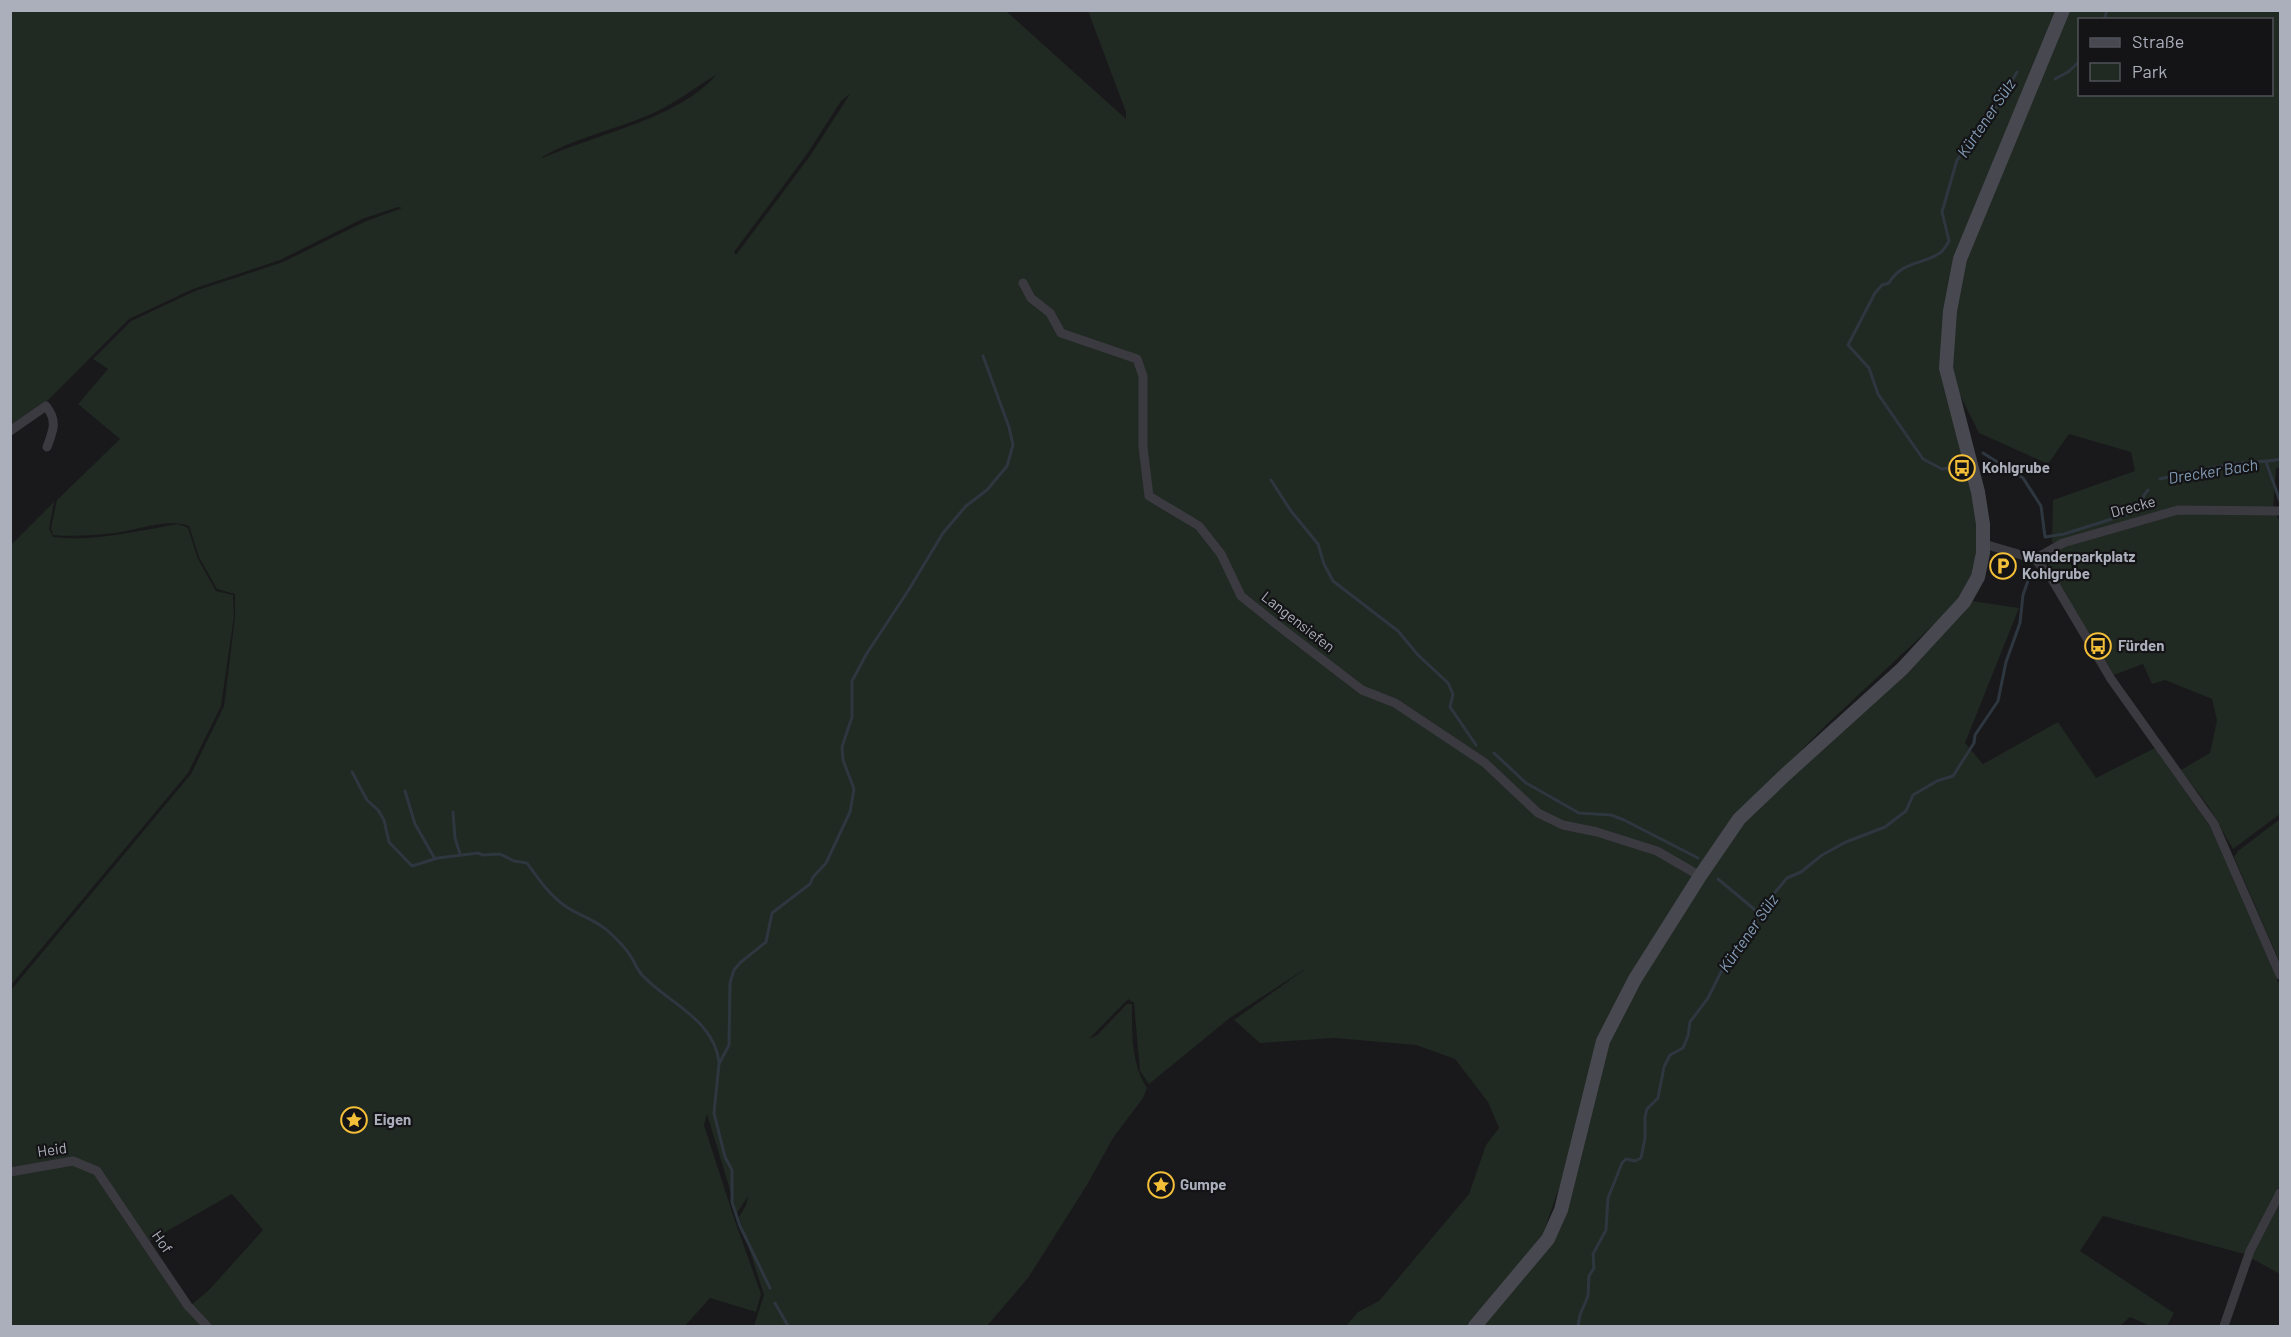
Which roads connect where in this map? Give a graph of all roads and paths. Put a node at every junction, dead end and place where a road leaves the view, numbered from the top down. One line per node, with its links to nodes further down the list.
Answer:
1 (2063, 10): 6 (main road)
2 (1023, 283): 8 (street, Langensiefen)
3 (10, 431): 4 (street)
4 (46, 447)
5 (2280, 511): 7 (street, Drecke)
6 (1984, 544): 7 (street); 8 (main road)
7 (2035, 559): 9 (street)
8 (1700, 876): 14 (main road)
9 (2280, 975)
10 (97, 1171): 11 (street, Heid); 13 (street, Hof)
11 (10, 1172)
12 (2280, 1193): 15 (street)
13 (207, 1326)
14 (1474, 1326)
15 (2224, 1326)

